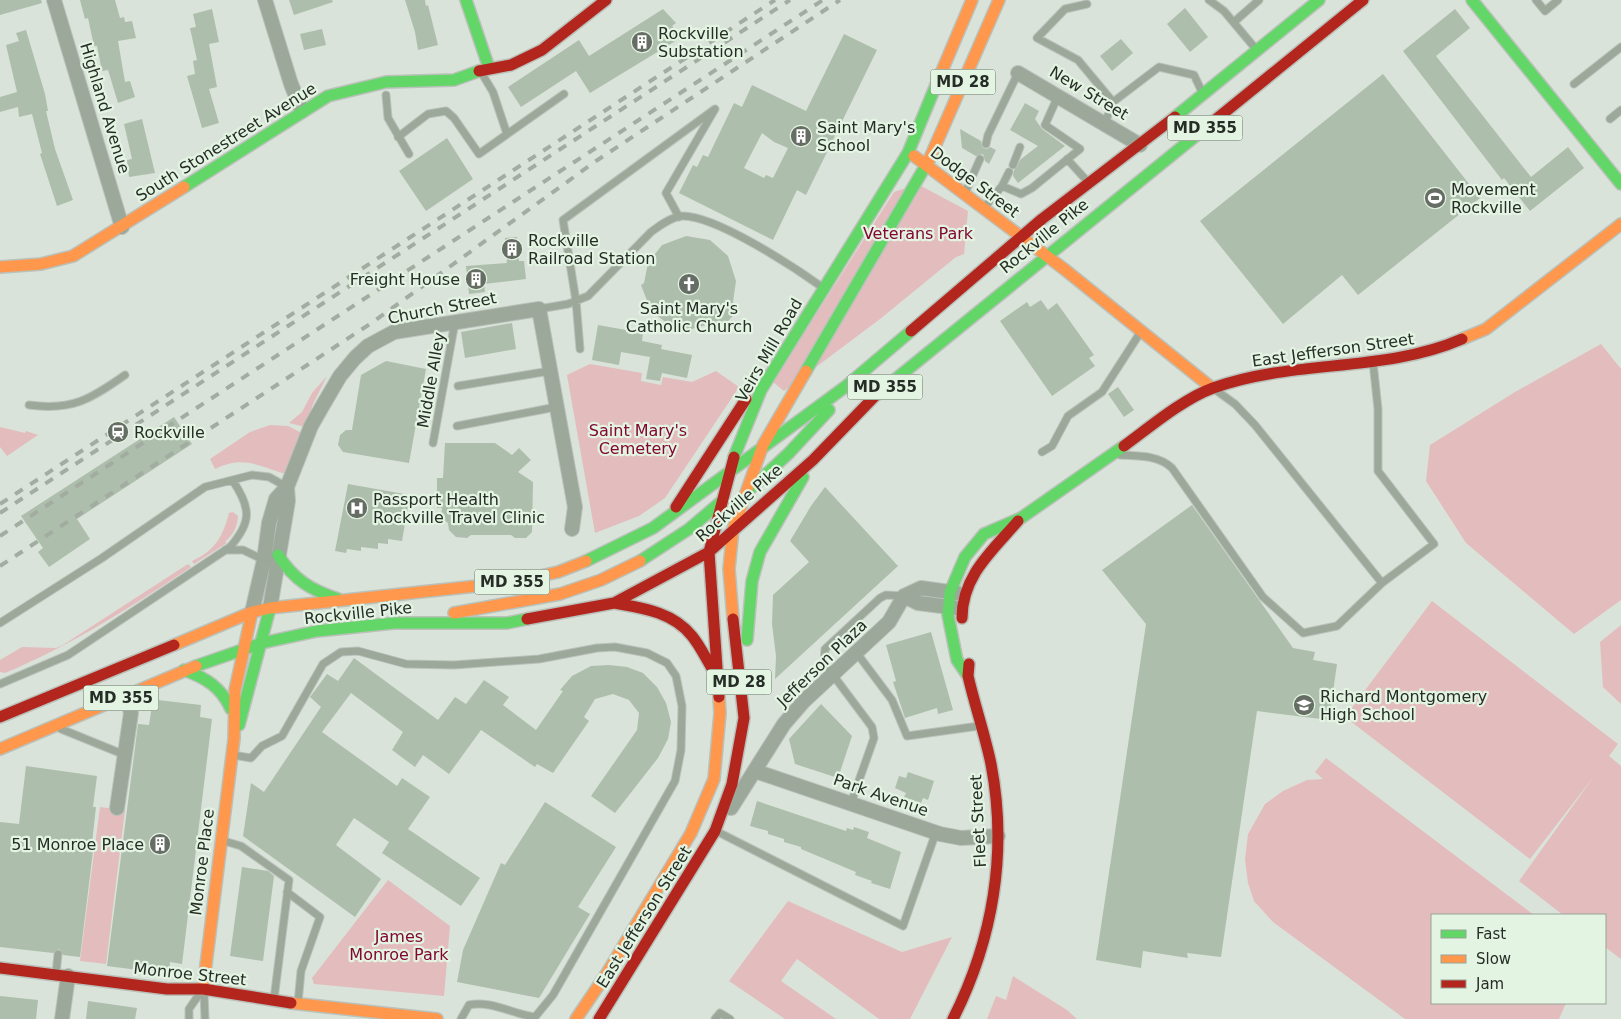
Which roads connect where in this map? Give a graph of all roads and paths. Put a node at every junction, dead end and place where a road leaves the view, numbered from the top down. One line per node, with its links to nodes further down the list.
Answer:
1 (54, 0): 47 (street, Highland Avenue)
2 (265, 0): 27 (street)
3 (466, 0): 18 (main road)
4 (606, 0): 18 (main road, South Stonestreet Avenue)
5 (972, 0): 35 (main road, Veirs Mill Road / MD 28)
6 (999, 0): 39 (main road, MD 28)
7 (1209, 0): 15 (lane)
8 (1259, 0): 15 (lane)
9 (1363, 0): 49 (main road, Rockville Pike / MD 355)
10 (1472, 0): 41 (main road)
11 (1536, 0): 12 (lane)
12 (1558, 0)
13 (1311, 2): 17 (main road, Rockville Pike / MD 355)
14 (1087, 4): 25 (lane)
15 (1234, 22): 17 (lane)
16 (1621, 47): 20 (lane)
17 (1256, 50): 22 (main road, Rockville Pike / MD 355)
18 (485, 70): 27 (main road, South Stonestreet Avenue); 30 (lane)
19 (1018, 73): 24 (street, New Street); 32 (lane)
20 (1574, 84)
21 (564, 94): 30 (lane)
22 (1203, 94): 25 (lane); 33 (main road, Rockville Pike / MD 355)
23 (386, 95): 31 (lane)
24 (1059, 95): 29 (street, New Street); 38 (lane)
25 (1113, 102): 29 (lane)
26 (1621, 110): 28 (lane)
27 (302, 111): 47 (main road, South Stonestreet Avenue)
28 (1610, 119)
29 (1104, 123): 33 (street, New Street)
30 (507, 134): 31 (lane)
31 (398, 137): 36 (lane)
32 (986, 144)
33 (1140, 145): 40 (main road, Rockville Pike / MD 355)
34 (1020, 147): 42 (lane)
35 (908, 153): 39 (main road, Dodge Street); 51 (main road, Veirs Mill Road / MD 28)
36 (409, 154)
37 (980, 159): 43 (lane)
38 (1067, 159): 40 (lane); 42 (lane)
39 (927, 164): 43 (main road, Dodge Street); 68 (main road, MD 28)
40 (1090, 184): 48 (main road, Rockville Pike / MD 355)
41 (1621, 184)
42 (1002, 186): 44 (lane)
43 (965, 193): 44 (main road, Dodge Street)
44 (984, 208): 48 (main road, Dodge Street)
45 (679, 217): 51 (lane); 52 (lane); 52 (lane)
46 (1621, 224): 58 (main road, East Jefferson Street)
47 (122, 227): 50 (main road, South Stonestreet Avenue)
48 (1022, 237): 49 (main road, Dodge Street); 62 (main road, Rockville Pike / MD 355)
49 (1046, 256): 55 (main road, Dodge Street); 71 (main road, Rockville Pike / MD 355)
50 (0, 267)
51 (824, 289): 56 (main road, Veirs Mill Road / MD 28)
52 (576, 301): 53 (lane); 57 (lane)
53 (538, 309): 54 (street, Church Street); 59 (street)
54 (455, 322): 67 (lane, Middle Alley); 74 (street, Church Street)
55 (1142, 331): 63 (main road, Dodge Street); 69 (lane)
56 (793, 337): 72 (main road, Veirs Mill Road / MD 28); 78 (main road)
57 (580, 349)
58 (1373, 361): 63 (main road, East Jefferson Street); 85 (lane)
59 (550, 371): 61 (lane); 65 (street)
60 (125, 375): 64 (lane)
61 (458, 386)
62 (845, 387): 68 (main road, Rockville Pike / MD 355); 75 (main road)
63 (1212, 388): 70 (main road, East Jefferson Street); 85 (lane)
64 (29, 405)
65 (556, 407): 66 (lane); 79 (street)
66 (457, 426)
67 (433, 443)
68 (763, 445): 72 (main road, Rockville Pike / MD 355); 75 (main road, MD 28); 76 (main road)
69 (1042, 452)
70 (1112, 454): 77 (main road, East Jefferson Street); 85 (lane)
71 (813, 460): 80 (main road, Rockville Pike / MD 355); 108 (main road)
72 (728, 473): 76 (main road, Veirs Mill Road / MD 28); 78 (main road, Rockville Pike / MD 355)
73 (233, 482): 74 (lane); 81 (lane); 93 (lane)
74 (286, 487): 83 (street, Church Street); 84 (street, Church Street)
75 (746, 494): 80 (main road, MD 28); 82 (main road)
76 (720, 504): 82 (main road, Veirs Mill Road / MD 28); 94 (main road)
77 (1021, 518): 86 (main road, East Jefferson Street); 86 (main road, East Jefferson Street)
78 (667, 520): 88 (main road, Rockville Pike / MD 355)
79 (572, 529)
80 (733, 529): 82 (main road, Rockville Pike / MD 355); 108 (main road, MD 28)
81 (224, 550): 84 (lane); 104 (lane)
82 (710, 552): 89 (main road, Rockville Pike / MD 355); 101 (main road, Veirs Mill Road / MD 28)
83 (278, 555): 88 (main road); 90 (street, Church Street)
84 (264, 560): 92 (street, Church Street)
85 (1382, 583)
86 (957, 593): 87 (street); 91 (main road, East Jefferson Street)
87 (904, 596): 91 (street); 98 (street, Jefferson Plaza); 102 (lane)
88 (344, 600): 90 (main road, Rockville Pike / MD 355)
89 (614, 603): 94 (main road, Rockville Pike / MD 355); 101 (main road)
90 (270, 608): 92 (main road, Rockville Pike / MD 355); 96 (main road, Church Street)
91 (955, 608): 95 (main road); 103 (main road, Fleet Street)
92 (252, 612): 97 (main road, Monroe Place); 107 (main road, Rockville Pike / MD 355)
93 (0, 623)
94 (394, 623): 96 (main road, Rockville Pike / MD 355)
95 (964, 630)
96 (262, 643): 97 (main road, Rockville Pike / MD 355); 111 (main road, Monroe Place)
97 (243, 648): 100 (main road, Rockville Pike / MD 355); 106 (main road, Monroe Place)
98 (856, 652): 102 (street, Jefferson Plaza); 110 (lane)
99 (970, 656): 103 (main road, Fleet Street)
100 (184, 670): 105 (main road, Rockville Pike / MD 355); 106 (main road)
101 (716, 674): 120 (main road, Veirs Mill Road / MD 28)
102 (833, 674): 115 (street, Jefferson Plaza); 116 (lane)
103 (968, 676): 110 (main road, Fleet Street)
104 (0, 684)
105 (126, 696): 109 (main road, Rockville Pike / MD 355); 113 (street)
106 (231, 709): 111 (main road, Monroe Place)
107 (0, 717)
108 (744, 718): 118 (main road, MD 28)
109 (56, 726): 112 (main road, Rockville Pike / MD 355); 113 (lane)
110 (980, 726): 121 (main road, Fleet Street)
111 (234, 738): 114 (main road, Monroe Place)
112 (0, 749)
113 (125, 755): 117 (street)
114 (232, 755): 122 (main road, Monroe Place); 132 (lane)
115 (755, 770): 116 (street, Park Avenue); 118 (street, Jefferson Plaza)
116 (850, 803): 119 (street, Park Avenue)
117 (117, 808)
118 (715, 831): 119 (lane); 139 (main road, East Jefferson Street / MD 28)
119 (936, 832): 121 (street, Park Avenue)
120 (691, 833): 138 (main road, East Jefferson Street / MD 28)
121 (998, 836): 142 (main road, Fleet Street)
122 (221, 840): 123 (lane); 127 (main road, Monroe Place)
123 (287, 892): 128 (lane); 129 (lane)
124 (58, 954): 126 (lane)
125 (0, 969): 126 (main road, Monroe Street)
126 (62, 976): 127 (main road, Monroe Street); 133 (street)
127 (203, 989): 128 (main road, Monroe Street); 134 (lane); 135 (lane)
128 (273, 1000): 129 (main road, Monroe Street)
129 (298, 1003): 130 (main road, Monroe Street)
130 (372, 1015): 131 (main road, Monroe Street)
131 (393, 1016): 136 (main road, Monroe Street)
132 (518, 1017): 137 (lane)
133 (62, 1019)
134 (189, 1019)
135 (205, 1019)
136 (432, 1019)
137 (461, 1019)
138 (576, 1019)
139 (599, 1019)
140 (715, 1019): 141 (lane)
141 (730, 1019)
142 (953, 1019)

